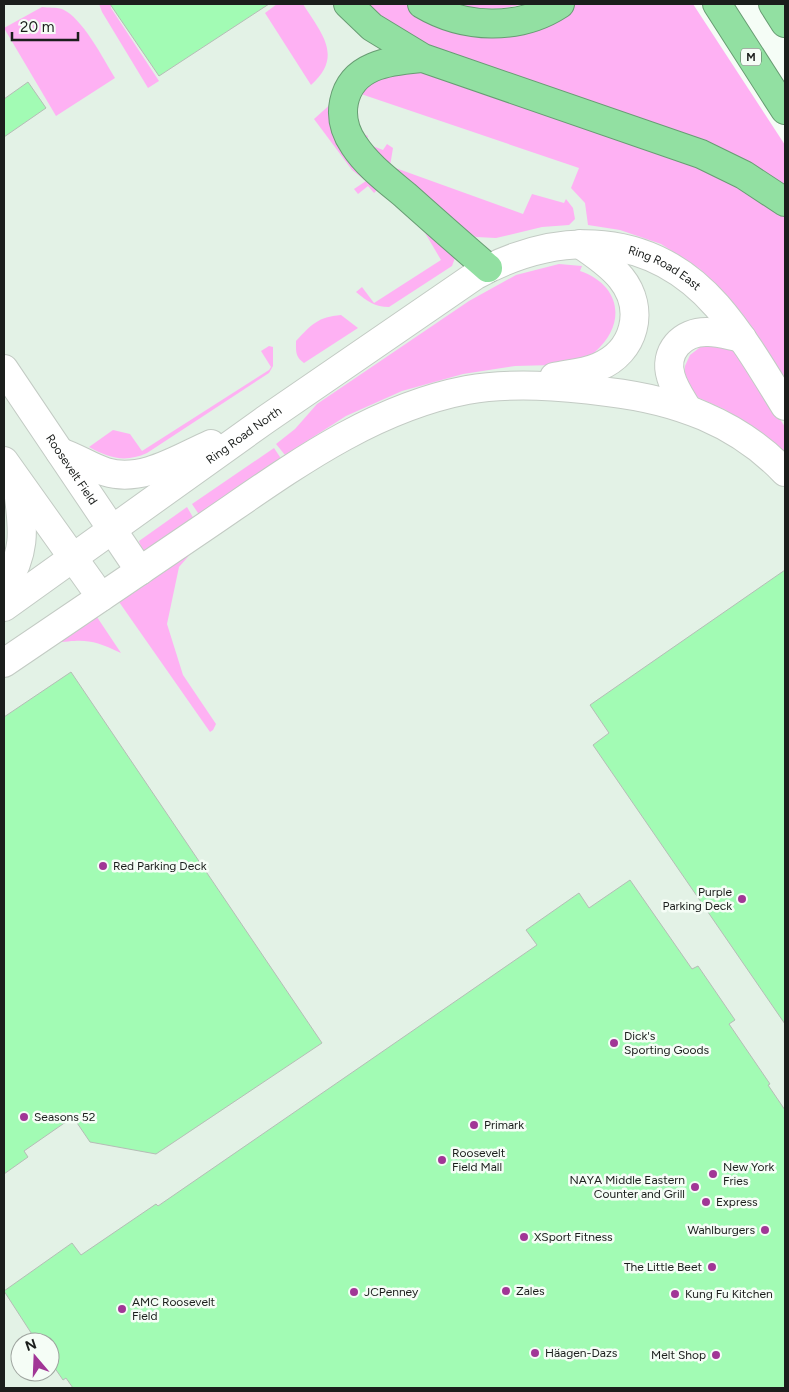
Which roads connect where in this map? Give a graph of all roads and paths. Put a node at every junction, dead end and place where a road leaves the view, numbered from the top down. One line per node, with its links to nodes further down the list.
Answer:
1 (348, 4): 7 (highway)
2 (422, 4): 3 (highway)
3 (560, 4)
4 (717, 4): 8 (highway, M)
5 (773, 4): 6 (highway)
6 (785, 23)
7 (423, 58): 9 (highway); 11 (highway)
8 (785, 110)
9 (785, 202)
10 (580, 244): 11 (street, Ring Road East); 12 (street, Ring Road East); 14 (street)
11 (488, 268): 17 (street, Ring Road North)
12 (742, 338): 15 (street, Ring Road East); 16 (street)
13 (4, 368): 18 (street, Roosevelt Field)
14 (510, 386): 16 (street); 23 (street)
15 (785, 406)
16 (687, 408): 20 (street)
17 (265, 420): 18 (street); 21 (street, Ring Road North)
18 (60, 452): 21 (street, Roosevelt Field)
19 (10, 470): 22 (street); 24 (street)
20 (785, 472)
21 (112, 529): 22 (street, Ring Road North); 23 (street, Roosevelt Field)
22 (73, 557): 25 (street); 26 (street, Ring Road North)
23 (140, 571): 25 (street)
24 (4, 588)
25 (101, 597): 27 (street)
26 (4, 607)
27 (4, 662)

